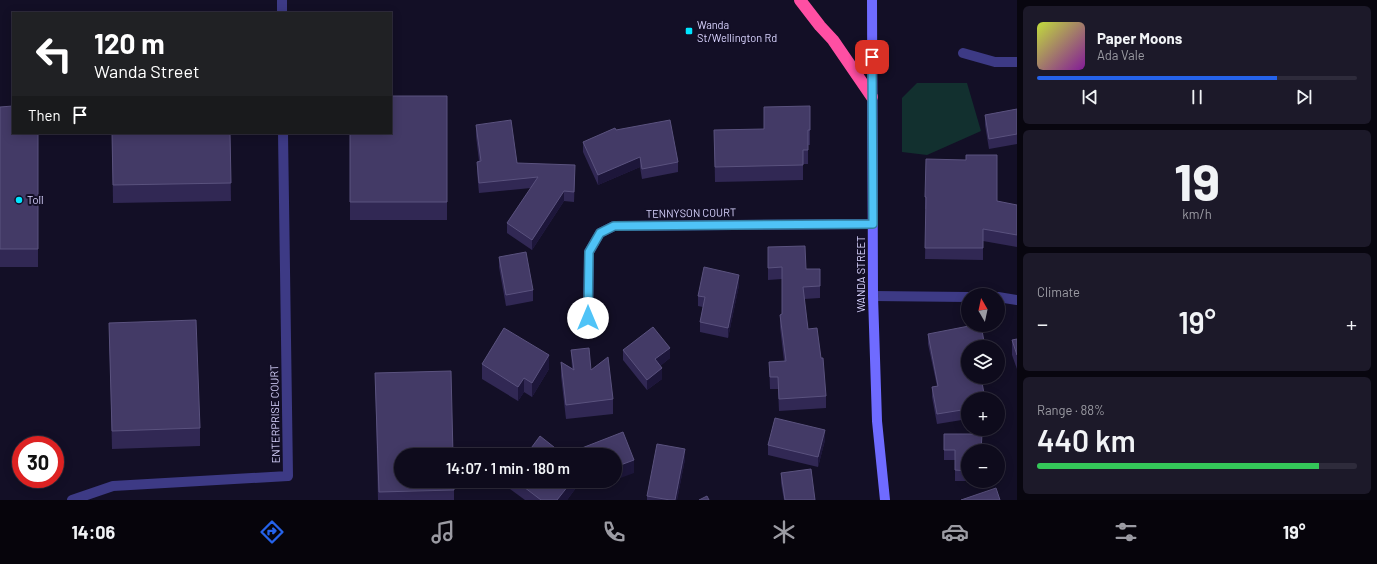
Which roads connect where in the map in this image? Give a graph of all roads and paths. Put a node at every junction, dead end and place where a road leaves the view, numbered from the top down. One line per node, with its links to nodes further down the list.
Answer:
1 (282, 0): 4 (street)
2 (800, 0): 7 (highway)
3 (872, 0): 7 (street, WANDA STREET)
4 (282, 12)
5 (963, 53): 6 (street)
6 (1017, 62)
7 (872, 98): 9 (street, WANDA STREET)
8 (283, 134): 15 (street, ENTERPRISE COURT)
9 (873, 224): 10 (street, WANDA STREET); 14 (street, TENNYSON COURT)
10 (873, 296): 11 (street); 16 (street, WANDA STREET)
11 (961, 297)
12 (1005, 298): 13 (street)
13 (1017, 300)
14 (588, 318)
15 (72, 500)
16 (885, 500)

